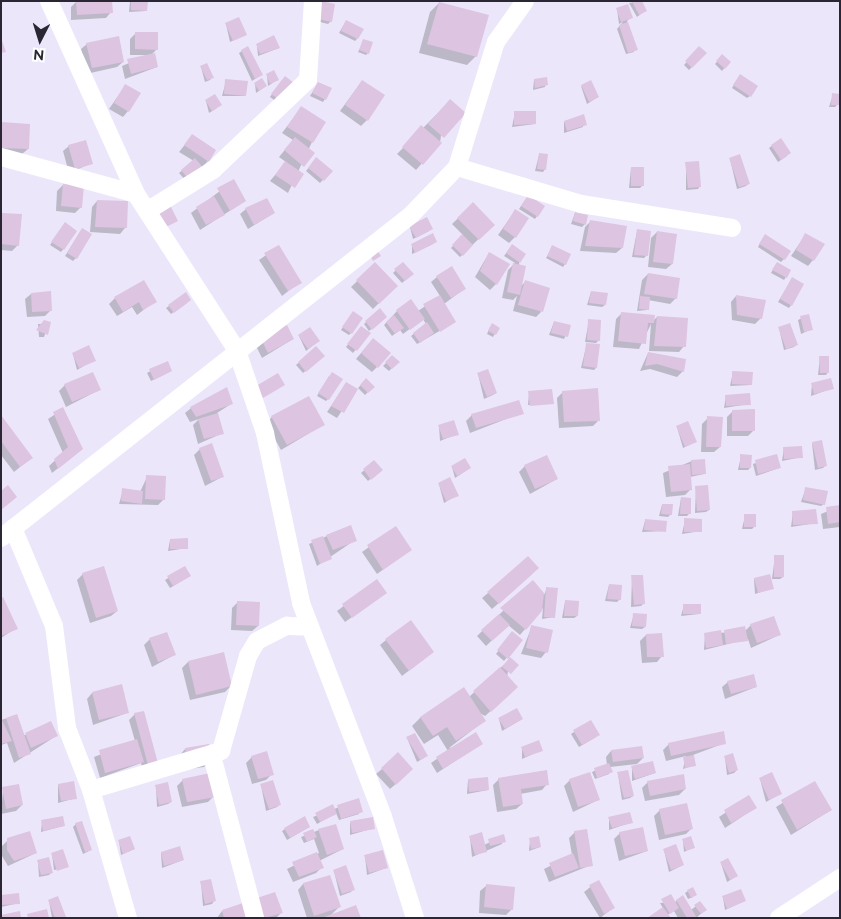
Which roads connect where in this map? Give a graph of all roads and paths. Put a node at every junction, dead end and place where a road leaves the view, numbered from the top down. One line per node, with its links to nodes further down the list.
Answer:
1 (49, 1): 6 (street)
2 (313, 1): 7 (street)
3 (525, 1): 5 (street)
4 (1, 157): 6 (street)
5 (457, 167): 8 (street); 9 (street)
6 (136, 194): 7 (street)
7 (147, 211): 9 (street)
8 (732, 228)
9 (237, 351): 10 (street); 11 (street)
10 (7, 533): 13 (street)
11 (310, 627): 12 (street); 17 (street)
12 (212, 756): 13 (street); 16 (street)
13 (91, 790): 15 (street)
14 (840, 878): 18 (street)
15 (128, 918)
16 (255, 918)
17 (415, 918)
18 (779, 918)

